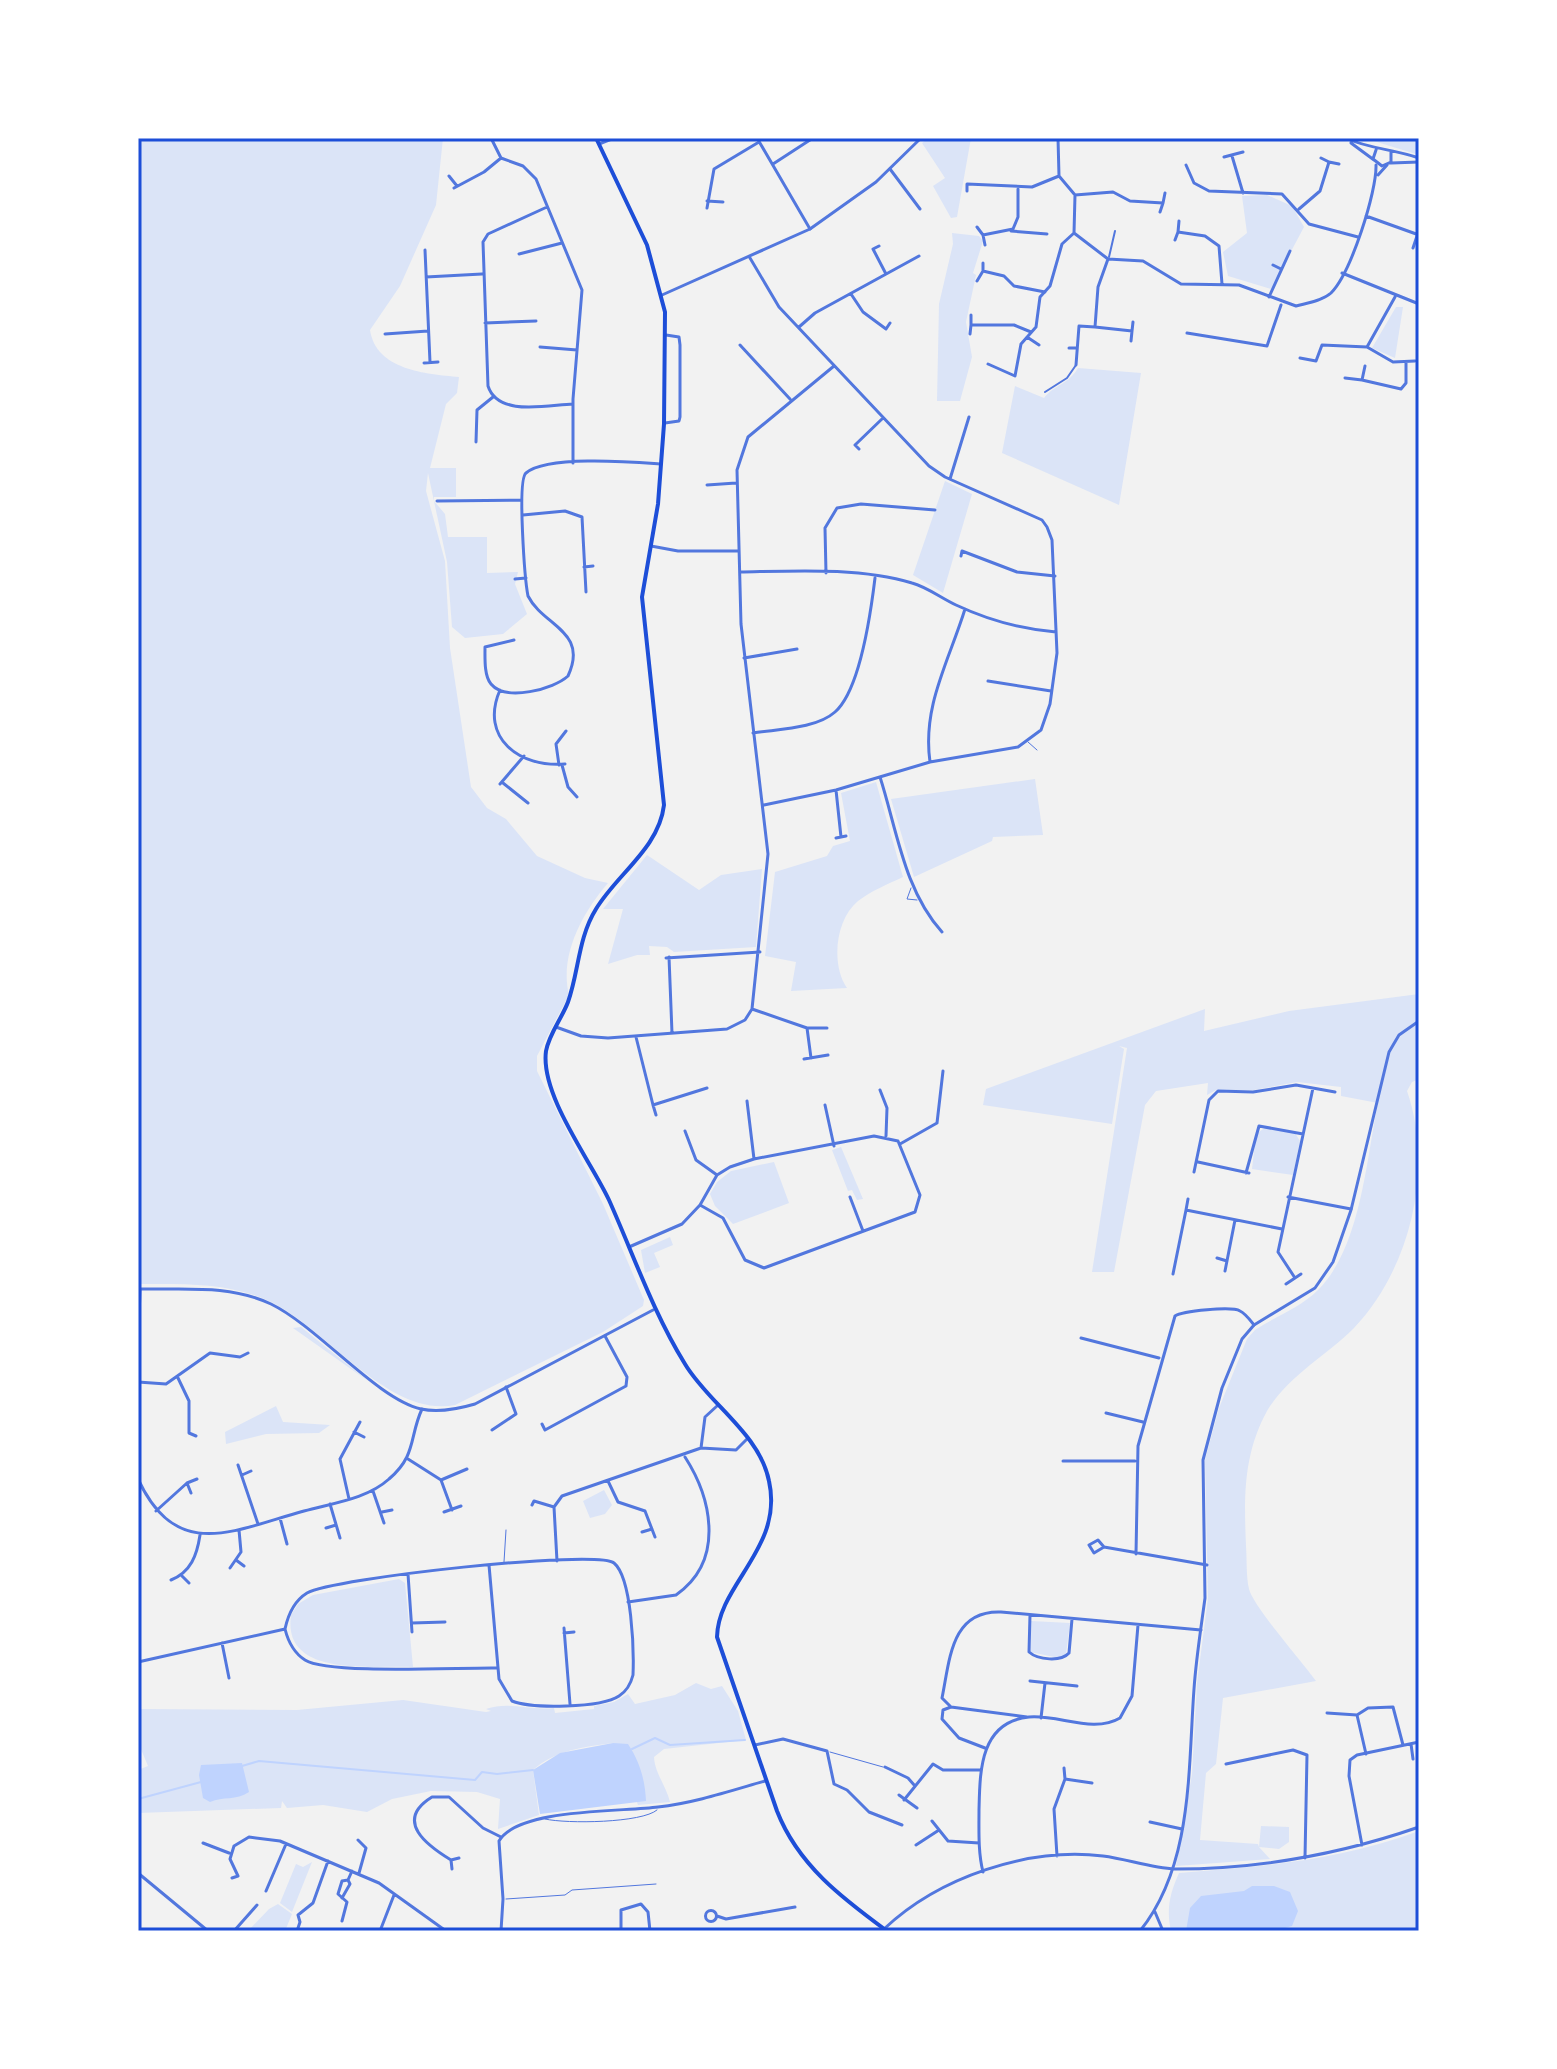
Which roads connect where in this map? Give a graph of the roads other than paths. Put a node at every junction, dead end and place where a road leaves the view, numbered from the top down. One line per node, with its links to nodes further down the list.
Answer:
1 (491, 138): 15 (street)
2 (596, 138): 9 (main road)
3 (614, 138): 9 (street)
4 (813, 138): 20 (street)
5 (921, 138): 24 (street)
6 (1058, 138): 27 (street)
7 (1347, 139): 10 (street); 19 (street)
8 (758, 140): 20 (street); 35 (street)
9 (599, 145): 78 (main road)
10 (1376, 150): 11 (street); 19 (street)
11 (1391, 151): 17 (street); 22 (street)
12 (1243, 152): 13 (street)
13 (1232, 156): 14 (street); 33 (street)
14 (1224, 157)
15 (501, 158): 26 (street); 38 (street)
16 (1321, 158): 18 (street)
17 (1419, 160): 22 (street)
18 (1329, 162): 21 (street); 41 (street)
19 (1375, 162): 22 (street); 25 (street)
20 (772, 164): 46 (street)
21 (1339, 164)
22 (1389, 164): 25 (street)
23 (1186, 165): 33 (street)
24 (890, 169): 40 (street); 46 (street)
25 (1378, 175): 43 (street)
26 (449, 176)
27 (1059, 176): 30 (street); 34 (street)
28 (968, 177): 29 (street)
29 (967, 184): 30 (street); 31 (street)
30 (1018, 189): 47 (street)
31 (967, 191)
32 (1165, 193): 37 (street)
33 (1243, 193): 41 (street)
34 (1075, 195): 37 (street); 50 (street)
35 (707, 201): 36 (street); 39 (street)
36 (723, 202)
37 (1163, 203): 42 (street)
38 (547, 207): 56 (street); 71 (street)
39 (707, 208)
40 (920, 209)
41 (1298, 209): 54 (street)
42 (1160, 212)
43 (1366, 216): 53 (street); 54 (street)
44 (1179, 221): 49 (street)
45 (977, 227): 52 (street)
46 (810, 229): 64 (street)
47 (1008, 231): 51 (street); 52 (street)
48 (1115, 231): 65 (street)
49 (1178, 232): 55 (street); 75 (street)
50 (1074, 233): 65 (street); 76 (street)
51 (1047, 234)
52 (983, 235): 57 (street)
53 (1418, 235): 59 (street)
54 (1358, 237): 70 (street)
55 (1175, 240)
56 (562, 243): 62 (street); 107 (street)
57 (985, 245)
58 (879, 246): 72 (street)
59 (1413, 248)
60 (425, 250): 73 (street)
61 (1290, 251): 68 (street)
62 (519, 254)
63 (919, 256): 72 (street)
64 (750, 258): 78 (street); 91 (street)
65 (1108, 259): 75 (street); 92 (street)
66 (983, 263): 69 (street)
67 (1273, 265): 68 (street)
68 (1281, 269): 79 (street)
69 (983, 271): 74 (street); 76 (street)
70 (1342, 273): 80 (street); 81 (street)
71 (482, 274): 73 (street); 87 (street)
72 (886, 274): 77 (street)
73 (425, 277): 93 (street)
74 (977, 281)
75 (1222, 284): 79 (street)
76 (1046, 292): 96 (street)
77 (851, 294): 88 (street); 91 (street)
78 (662, 295): 99 (main road)
79 (1269, 297): 81 (street)
80 (1395, 297): 82 (street); 103 (street)
81 (1281, 304): 97 (street)
82 (1419, 304)
83 (971, 315): 89 (street)
84 (536, 321): 85 (street)
85 (520, 322): 87 (street); 94 (street)
86 (1133, 322): 95 (street)
87 (485, 323): 126 (street)
88 (890, 323)
89 (971, 325): 96 (street); 98 (street)
90 (390, 326): 93 (street)
91 (799, 327): 118 (street)
92 (1095, 327): 95 (street); 105 (street)
93 (428, 331): 112 (street)
94 (520, 331)
95 (1132, 331): 101 (street)
96 (1031, 332): 100 (street)
97 (1187, 333)
98 (970, 334)
99 (666, 335): 131 (main road); 131 (street)
100 (1027, 337): 102 (street); 121 (street)
101 (1131, 341)
102 (1039, 345)
103 (1367, 347): 110 (street); 114 (street)
104 (1069, 348): 105 (street)
105 (1077, 348): 117 (street)
106 (742, 349): 127 (street)
107 (577, 350): 108 (street); 128 (street)
108 (543, 354)
109 (1300, 358): 110 (street)
110 (1316, 361): 120 (street)
111 (1415, 361): 114 (street)
112 (430, 362): 113 (street); 115 (street)
113 (438, 362)
114 (1406, 362): 124 (street)
115 (424, 363)
116 (988, 364): 121 (street)
117 (1076, 365): 125 (street)
118 (834, 366): 127 (street); 130 (street)
119 (1365, 366): 124 (street)
120 (1314, 368)
121 (1015, 376): 123 (street)
122 (1345, 378): 124 (street)
123 (1020, 380)
124 (1362, 380)
125 (1045, 392)
126 (493, 397): 128 (street); 132 (street)
127 (790, 399): 139 (street)
128 (573, 404): 136 (street)
129 (969, 417): 138 (street)
130 (883, 418): 134 (street); 138 (street)
131 (664, 424): 137 (main road)
132 (475, 432): 133 (street); 135 (street)
133 (467, 433)
134 (851, 441)
135 (476, 442)
136 (573, 463): 137 (street); 141 (street)
137 (661, 464): 149 (main road)
138 (950, 479): 156 (street)
139 (736, 483): 140 (street); 150 (street)
140 (707, 485)
141 (521, 500): 143 (street); 147 (street)
142 (437, 501): 143 (street)
143 (443, 501): 144 (street)
144 (444, 507)
145 (928, 509): 146 (street); 148 (street); 155 (street)
146 (935, 510)
147 (523, 515): 153 (street); 158 (street)
148 (928, 516)
149 (651, 546): 150 (street); 192 (main road)
150 (739, 551): 154 (street)
151 (962, 551): 156 (street)
152 (593, 566): 153 (street)
153 (584, 567): 160 (street)
154 (740, 572): 155 (street); 167 (street)
155 (826, 573): 157 (street)
156 (1055, 576): 162 (street)
157 (875, 577): 161 (street); 172 (street)
158 (526, 578): 159 (street); 169 (street)
159 (515, 579)
160 (586, 592)
161 (965, 609): 162 (street); 176 (street)
162 (1056, 632): 170 (street)
163 (514, 640): 165 (street)
164 (797, 649): 167 (street)
165 (485, 655): 166 (street); 169 (street)
166 (492, 655)
167 (744, 658): 172 (street)
168 (988, 681): 170 (street)
169 (500, 690): 175 (street)
170 (1052, 691): 173 (street)
171 (566, 731): 177 (street)
172 (753, 733): 184 (street)
173 (1028, 742): 174 (lane); 176 (street)
174 (1037, 750)
175 (524, 756): 177 (street); 180 (street)
176 (930, 762): 179 (street)
177 (562, 765): 182 (street)
178 (499, 774): 180 (street)
179 (880, 777): 181 (street); 186 (street)
180 (502, 781): 183 (street)
181 (836, 790): 184 (street); 185 (street)
182 (577, 797)
183 (528, 803)
184 (764, 805): 189 (street)
185 (841, 837)
186 (913, 887): 187 (street); 187 (lane)
187 (919, 899): 188 (street)
188 (942, 932)
189 (760, 952): 190 (street); 195 (street)
190 (752, 1009): 193 (street); 195 (street)
191 (1419, 1021): 231 (street)
192 (556, 1027): 196 (street); 235 (main road)
193 (807, 1028): 194 (street); 198 (street)
194 (827, 1028)
195 (672, 1033): 196 (street)
196 (636, 1037): 208 (street)
197 (828, 1055): 198 (street)
198 (811, 1058): 199 (street)
199 (804, 1059)
200 (943, 1071): 202 (street)
201 (707, 1088): 208 (street)
202 (942, 1088): 204 (street); 218 (street)
203 (1313, 1088): 206 (street); 214 (street); 221 (street)
204 (950, 1089)
205 (880, 1090): 215 (street)
206 (1335, 1092)
207 (747, 1101): 211 (street)
208 (653, 1105): 212 (street)
209 (825, 1105): 219 (street)
210 (755, 1110): 211 (street)
211 (750, 1111): 220 (street)
212 (656, 1115)
213 (685, 1131): 217 (street)
214 (1303, 1134): 221 (street); 225 (street)
215 (886, 1136): 218 (street); 219 (street)
216 (697, 1140): 217 (street)
217 (690, 1143): 223 (street)
218 (900, 1144): 234 (street)
219 (834, 1146): 220 (street)
220 (754, 1159): 223 (street)
221 (1197, 1162): 222 (street)
222 (1194, 1172)
223 (717, 1175): 228 (street)
224 (850, 1197): 229 (street)
225 (1288, 1197): 231 (street); 233 (street)
226 (1188, 1199): 230 (street)
227 (861, 1203): 229 (street)
228 (700, 1205): 234 (street); 235 (street)
229 (854, 1207): 234 (street)
230 (1186, 1210): 232 (street); 239 (street)
231 (1351, 1210): 247 (street)
232 (1235, 1220): 233 (street); 237 (street)
233 (1282, 1229): 243 (street)
234 (863, 1231)
235 (629, 1247): 246 (main road)
236 (1217, 1258): 237 (street)
237 (1227, 1261): 240 (street)
238 (1168, 1263): 239 (street)
239 (1174, 1264): 241 (street)
240 (1225, 1271)
241 (1173, 1274)
242 (1301, 1274): 243 (street)
243 (1295, 1278): 244 (street)
244 (1286, 1284)
245 (139, 1289): 250 (street); 259 (street)
246 (653, 1310): 248 (street); 258 (main road)
247 (1254, 1325): 253 (street); 316 (street)
248 (605, 1336): 257 (street); 263 (street)
249 (1081, 1338): 253 (street)
250 (138, 1347)
251 (248, 1353): 252 (street)
252 (240, 1357): 254 (street); 255 (street)
253 (1160, 1359): 262 (street)
254 (241, 1365)
255 (178, 1378): 256 (street); 266 (street)
256 (138, 1382)
257 (506, 1387): 259 (street); 264 (street)
258 (717, 1406): 270 (main road); 271 (street)
259 (422, 1409): 273 (street)
260 (1106, 1413): 262 (street)
261 (360, 1422): 265 (street)
262 (1143, 1422): 275 (street)
263 (542, 1424)
264 (492, 1430)
265 (354, 1432): 269 (street); 287 (street)
266 (189, 1433): 267 (street); 268 (street)
267 (196, 1436)
268 (183, 1437)
269 (364, 1437)
270 (747, 1439): 271 (street); 352 (main road)
271 (701, 1448): 272 (street)
272 (685, 1456): 283 (street); 323 (street)
273 (408, 1459): 282 (street); 285 (street)
274 (1063, 1461): 275 (street)
275 (1137, 1461): 311 (street)
276 (238, 1465): 279 (street)
277 (467, 1469): 282 (street)
278 (251, 1471): 279 (street)
279 (242, 1475): 299 (street)
280 (138, 1479): 294 (street)
281 (197, 1479): 284 (street)
282 (441, 1480): 293 (street)
283 (608, 1481): 291 (street); 302 (street)
284 (187, 1483): 286 (street); 294 (street)
285 (373, 1491): 287 (street); 295 (street)
286 (191, 1493)
287 (349, 1499): 289 (street)
288 (534, 1501): 291 (street)
289 (330, 1504): 297 (street); 300 (street)
290 (461, 1506): 293 (street)
291 (554, 1507): 313 (street)
292 (392, 1510): 295 (street)
293 (452, 1510): 296 (street)
294 (156, 1511): 306 (street)
295 (382, 1512): 298 (street)
296 (444, 1512)
297 (280, 1518): 299 (street); 309 (street)
298 (384, 1523)
299 (258, 1524): 303 (street)
300 (336, 1525): 301 (street); 308 (street)
301 (326, 1528)
302 (652, 1529): 305 (street); 307 (street)
303 (239, 1530): 306 (street); 312 (street)
304 (506, 1530): 314 (lane)
305 (642, 1532)
306 (200, 1535): 320 (street)
307 (655, 1537)
308 (340, 1538)
309 (287, 1544)
310 (1104, 1547): 311 (street)
311 (1136, 1554): 316 (street)
312 (236, 1560): 317 (street); 318 (street)
313 (557, 1561): 314 (street); 323 (street)
314 (505, 1564): 315 (street)
315 (489, 1565): 319 (street); 335 (street)
316 (1207, 1565): 330 (street)
317 (244, 1566)
318 (230, 1568)
319 (408, 1574): 327 (street); 329 (street)
320 (182, 1576): 321 (street); 322 (street)
321 (171, 1580)
322 (189, 1583)
323 (628, 1602): 340 (street)
324 (1030, 1615): 325 (street); 325 (street); 341 (street)
325 (1072, 1619): 328 (street)
326 (445, 1622): 327 (street)
327 (412, 1623): 331 (street)
328 (1138, 1625): 330 (street); 347 (street)
329 (285, 1629): 333 (street); 335 (street)
330 (1201, 1630): 377 (street)
331 (412, 1632)
332 (574, 1632): 340 (street)
333 (222, 1643): 334 (street); 336 (street)
334 (138, 1662)
335 (498, 1668): 340 (street)
336 (229, 1678)
337 (1030, 1681): 338 (street)
338 (1045, 1683): 339 (street); 347 (street)
339 (1077, 1686)
340 (570, 1704)
341 (951, 1707): 343 (street); 354 (street)
342 (1334, 1712): 344 (street); 345 (street); 348 (street)
343 (1002, 1713): 346 (street); 349 (street)
344 (1327, 1713)
345 (1357, 1715): 353 (street); 356 (street)
346 (1027, 1717): 347 (street); 349 (street)
347 (1041, 1718)
348 (1335, 1718)
349 (1005, 1726): 354 (street)
350 (1419, 1742): 351 (street)
351 (1411, 1744): 353 (street); 357 (street)
352 (755, 1745): 355 (street); 363 (main road)
353 (1403, 1745): 356 (street)
354 (985, 1748): 361 (street)
355 (827, 1751): 359 (lane); 375 (street)
356 (1366, 1754): 385 (street)
357 (1413, 1759)
358 (1226, 1764): 389 (street)
359 (885, 1767): 365 (street)
360 (1064, 1768): 362 (street)
361 (980, 1770): 365 (street); 382 (street)
362 (1065, 1779): 364 (street); 387 (street)
363 (765, 1781): 370 (street); 409 (main road)
364 (1092, 1783)
365 (915, 1786): 367 (street)
366 (899, 1795): 367 (street)
367 (904, 1800): 371 (street)
368 (414, 1803): 369 (street)
369 (421, 1806): 379 (street); 390 (street)
370 (657, 1807): 372 (street); 372 (lane)
371 (917, 1808)
372 (545, 1819): 379 (street)
373 (932, 1821): 378 (street)
374 (1150, 1822): 377 (street)
375 (902, 1825)
376 (1419, 1827): 385 (street)
377 (1182, 1829): 393 (street)
378 (939, 1830): 382 (street); 384 (street)
379 (501, 1837): 402 (street)
380 (358, 1840): 397 (street)
381 (203, 1843): 386 (street)
382 (979, 1843): 395 (street)
383 (286, 1844): 386 (street); 391 (street); 400 (street)
384 (916, 1845)
385 (1362, 1845): 389 (street)
386 (229, 1853): 398 (street)
387 (1057, 1856): 393 (street); 395 (street)
388 (459, 1858): 390 (street)
389 (1305, 1858): 393 (street)
390 (451, 1860): 392 (street)
391 (328, 1861): 394 (street); 412 (street)
392 (452, 1869)
393 (1172, 1869): 405 (street)
394 (352, 1871): 397 (street); 407 (street)
395 (983, 1872): 409 (street)
396 (138, 1873): 410 (street)
397 (359, 1873): 401 (street)
398 (232, 1878)
399 (656, 1884): 402 (lane)
400 (266, 1891)
401 (394, 1895): 413 (street); 414 (street)
402 (503, 1899): 415 (street)
403 (257, 1905): 411 (street)
404 (795, 1907): 406 (street)
405 (1155, 1912): 421 (street); 422 (street)
406 (717, 1916): 408 (street); 408 (street)
407 (342, 1921)
408 (709, 1921): 418 (street)
409 (886, 1930)
410 (208, 1931)
411 (234, 1931)
412 (297, 1931)
413 (380, 1931)
414 (446, 1931)
415 (501, 1931)
416 (621, 1931): 417 (street)
417 (650, 1931)
418 (710, 1931)
419 (1036, 1931): 420 (street)
420 (1114, 1931)
421 (1140, 1931)
422 (1163, 1931)

